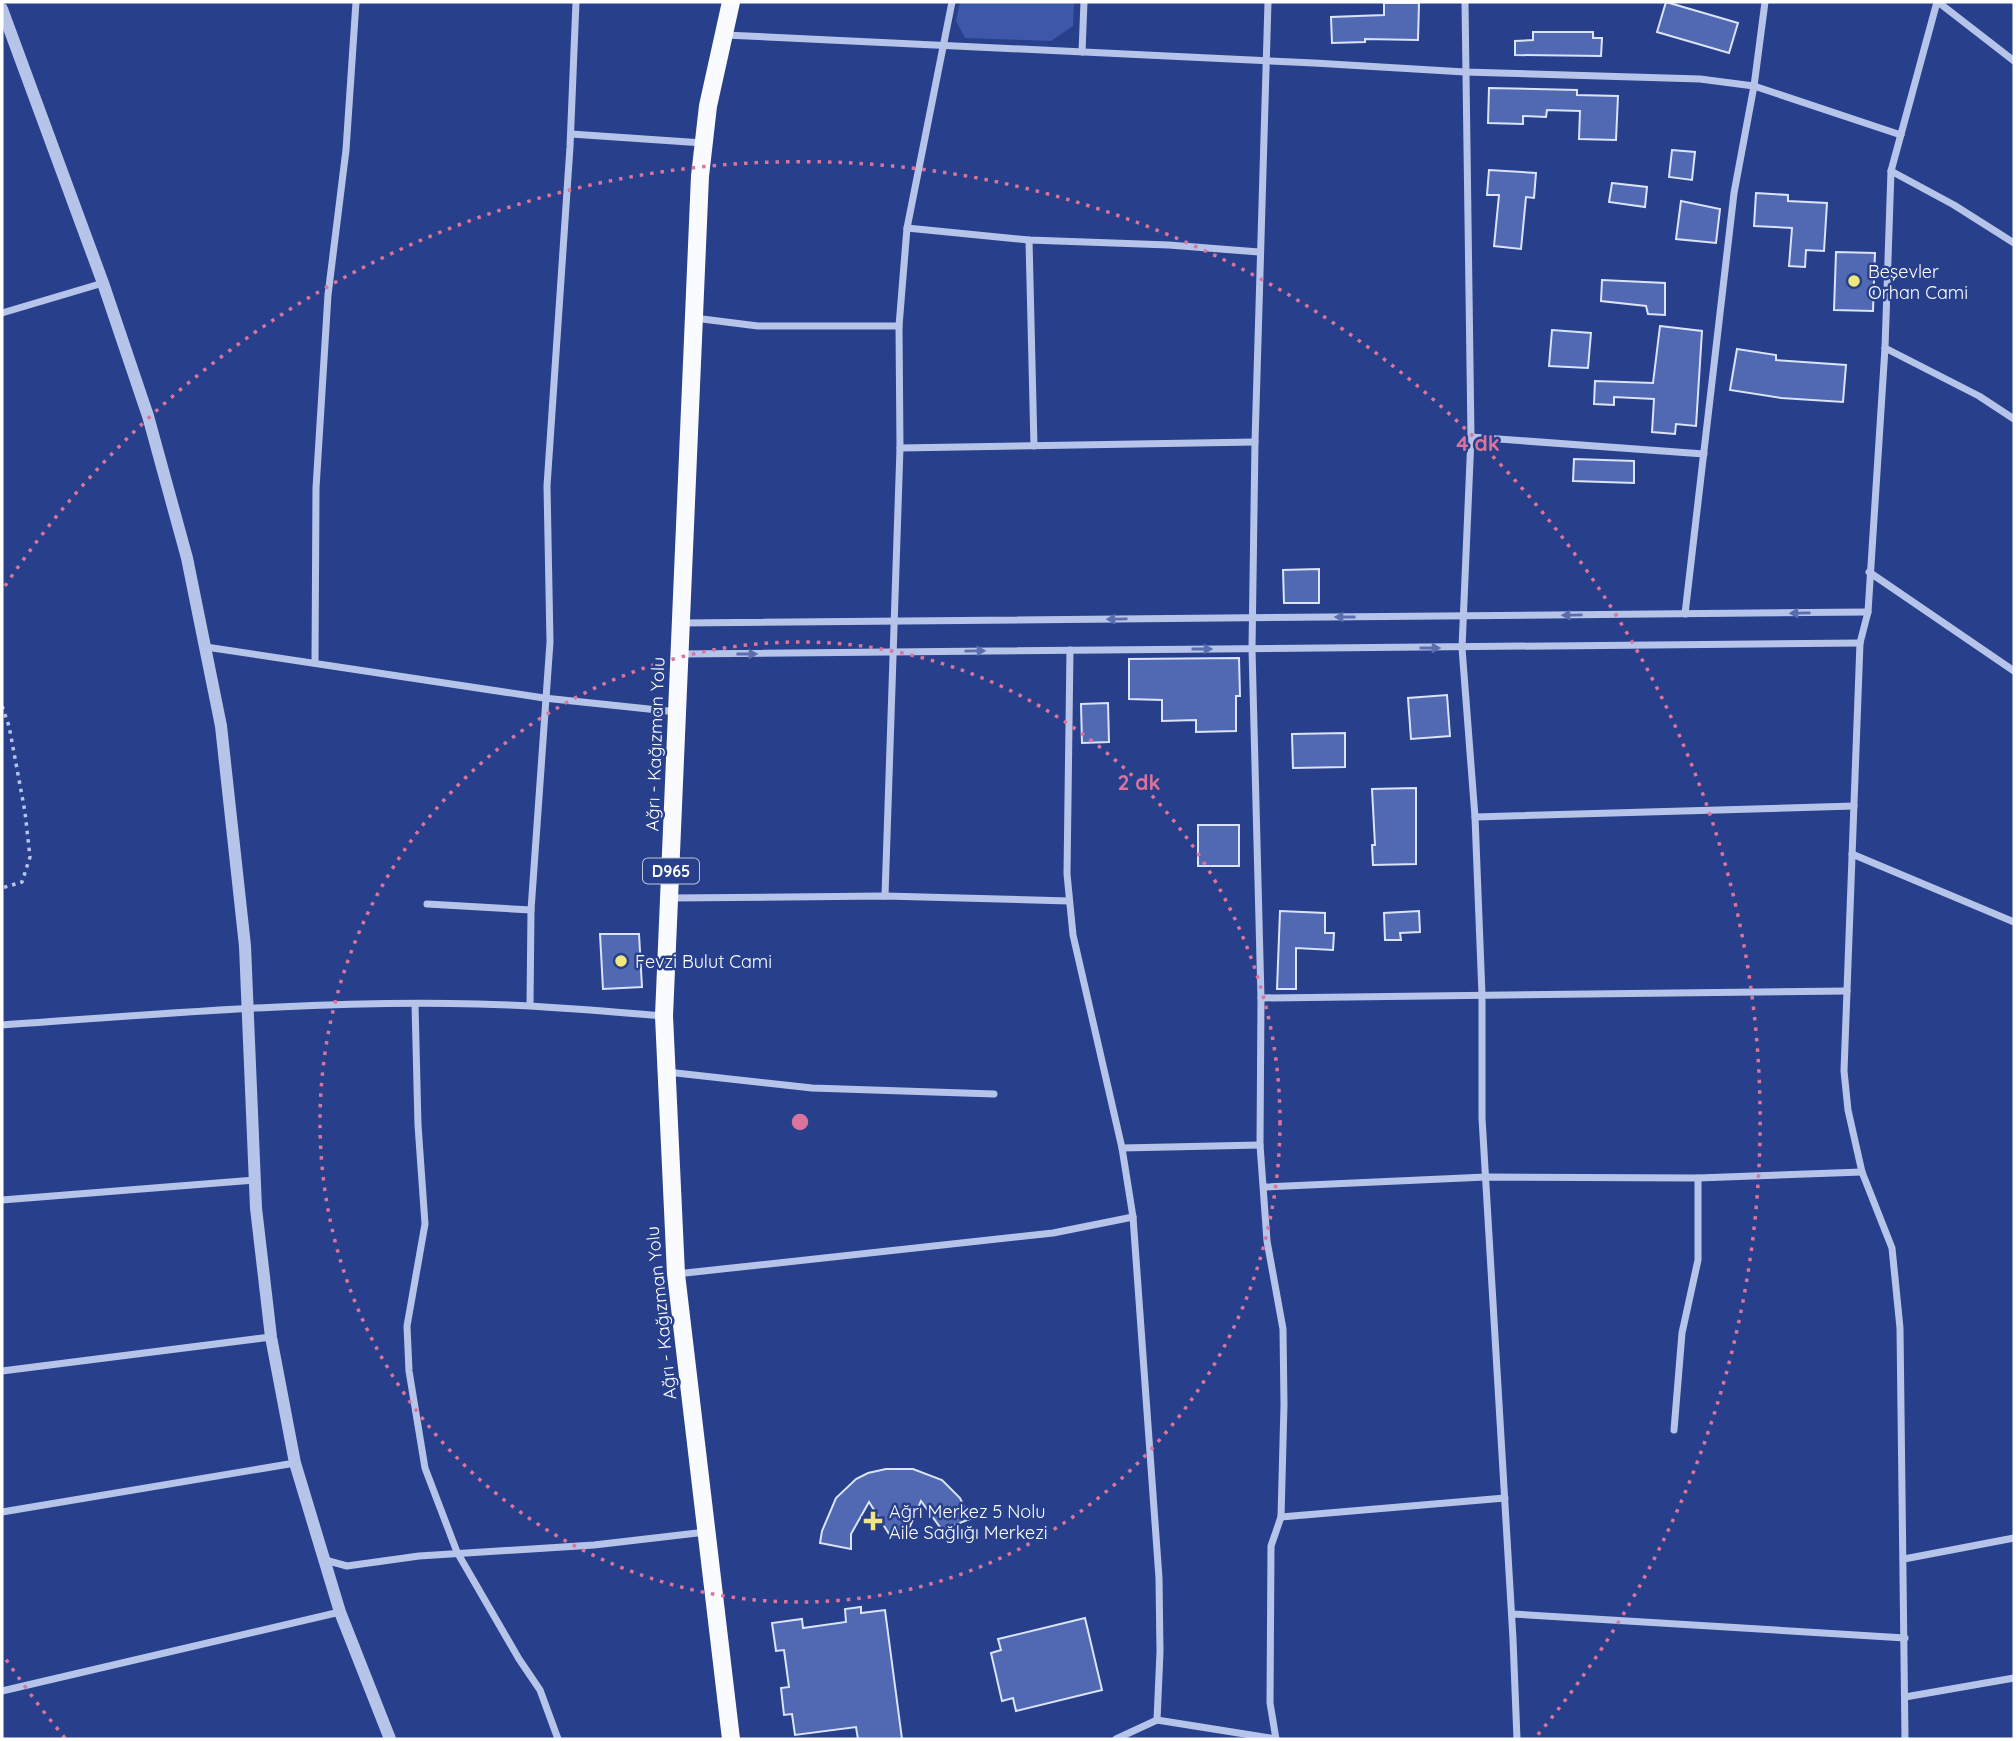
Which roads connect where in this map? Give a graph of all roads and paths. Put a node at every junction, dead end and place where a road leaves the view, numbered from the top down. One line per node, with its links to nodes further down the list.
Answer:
1 (356, 2): 51 (street)
2 (576, 2): 18 (street)
3 (731, 2): 11 (main road, Ağrı - Kağızman Yolu / D965)
4 (952, 2): 12 (street)
5 (1084, 2): 13 (street)
6 (1268, 2): 14 (street)
7 (1465, 2): 16 (street)
8 (1765, 2): 17 (street)
9 (1938, 2): 15 (street); 19 (street)
10 (2, 9): 26 (street)
11 (724, 35): 12 (street); 20 (main road, Ağrı - Kağızman Yolu / D965)
12 (943, 45): 13 (street); 22 (street)
13 (1082, 52): 14 (street)
14 (1268, 61): 16 (street); 25 (street)
15 (2014, 61)
16 (1465, 72): 17 (street); 32 (street)
17 (1754, 86): 19 (street); 36 (street)
18 (571, 134): 20 (street); 53 (street)
19 (1901, 135): 21 (street)
20 (704, 143): 28 (main road, Ağrı - Kağızman Yolu / D965)
21 (1891, 171): 24 (street); 30 (street)
22 (907, 228): 23 (street); 29 (street)
23 (1029, 240): 25 (street); 34 (street)
24 (2014, 243)
25 (1259, 251): 33 (street)
26 (103, 284): 27 (street); 45 (street)
27 (2, 313)
28 (694, 318): 29 (street); 43 (main road, Ağrı - Kağızman Yolu / D965)
29 (899, 326): 35 (street)
30 (1885, 348): 31 (street); 37 (street)
31 (2014, 419)
32 (1471, 437): 36 (street); 40 (street)
33 (1255, 442): 34 (street); 41 (street)
34 (1034, 446): 35 (street)
35 (900, 448): 42 (street)
36 (1704, 454): 39 (street)
37 (1869, 572): 38 (street); 52 (street)
38 (1868, 611): 39 (street, one-way to 39); 44 (street)
39 (1685, 614): 40 (street, one-way to 40)
40 (1462, 616): 41 (street, one-way to 41); 46 (street)
41 (1253, 618): 42 (street, one-way to 42); 47 (street)
42 (894, 622): 43 (street); 49 (street)
43 (680, 623): 50 (main road, Ağrı - Kağızman Yolu / D965)
44 (1860, 643): 46 (street); 56 (street)
45 (206, 647): 51 (street); 71 (street)
46 (1462, 648): 47 (street, one-way to 46); 57 (street)
47 (1252, 649): 48 (street, one-way to 47); 68 (street)
48 (1070, 650): 49 (street, one-way to 48); 62 (street)
49 (892, 653): 50 (street, one-way to 49); 60 (street)
50 (679, 654): 55 (main road, Ağrı - Kağızman Yolu / D965)
51 (316, 663): 53 (street)
52 (2014, 671)
53 (544, 698): 55 (street); 64 (street)
54 (2, 706): 59 (path)
55 (678, 712): 61 (main road, Ağrı - Kağızman Yolu / D965)
56 (1854, 806): 57 (street); 58 (street)
57 (1475, 817): 67 (street)
58 (1852, 854): 65 (street); 66 (street)
59 (2, 888)
60 (885, 896): 61 (street); 62 (street)
61 (669, 898): 72 (main road, Ağrı - Kağızman Yolu / D965)
62 (1069, 901): 77 (street)
63 (427, 904): 64 (street)
64 (531, 910): 70 (street)
65 (2014, 922)
66 (1847, 990): 67 (street); 78 (street)
67 (1482, 995): 68 (street); 79 (street)
68 (1261, 998): 76 (street)
69 (415, 1004): 70 (street); 71 (street); 95 (street)
70 (530, 1005): 72 (street)
71 (247, 1007): 73 (street); 81 (street)
72 (664, 1016): 74 (main road, Ağrı - Kağızman Yolu / D965)
73 (2, 1025)
74 (665, 1072): 75 (street); 85 (main road, Ağrı - Kağızman Yolu / D965)
75 (994, 1094)
76 (1260, 1145): 77 (street); 82 (street)
77 (1122, 1148): 84 (street)
78 (1862, 1172): 80 (street); 96 (street)
79 (1486, 1178): 80 (street); 82 (street); 90 (street)
80 (1698, 1178): 88 (street)
81 (255, 1180): 83 (street); 86 (street)
82 (1264, 1186): 92 (street)
83 (2, 1200)
84 (1133, 1217): 85 (street); 104 (street)
85 (676, 1274): 93 (main road, Ağrı - Kağızman Yolu / D965)
86 (271, 1337): 87 (street); 89 (street)
87 (2, 1371)
88 (1674, 1430)
89 (295, 1463): 91 (street); 97 (street)
90 (1505, 1497): 92 (street); 99 (street)
91 (2, 1512)
92 (1281, 1517): 109 (street)
93 (706, 1532): 95 (street); 107 (main road, Ağrı - Kağızman Yolu / D965)
94 (2014, 1538): 96 (street)
95 (457, 1552): 97 (street); 106 (street)
96 (1904, 1559): 100 (street)
97 (325, 1560): 98 (street)
98 (340, 1612): 102 (street); 105 (street)
99 (1512, 1614): 100 (street); 110 (street)
100 (1905, 1638): 103 (street)
101 (2014, 1678): 103 (street)
102 (2, 1691)
103 (1905, 1697): 111 (street)
104 (1157, 1720): 108 (street); 109 (street)
105 (390, 1739)
106 (558, 1739)
107 (731, 1739)
108 (1116, 1739)
109 (1276, 1739)
110 (1517, 1739)
111 (1905, 1739)

